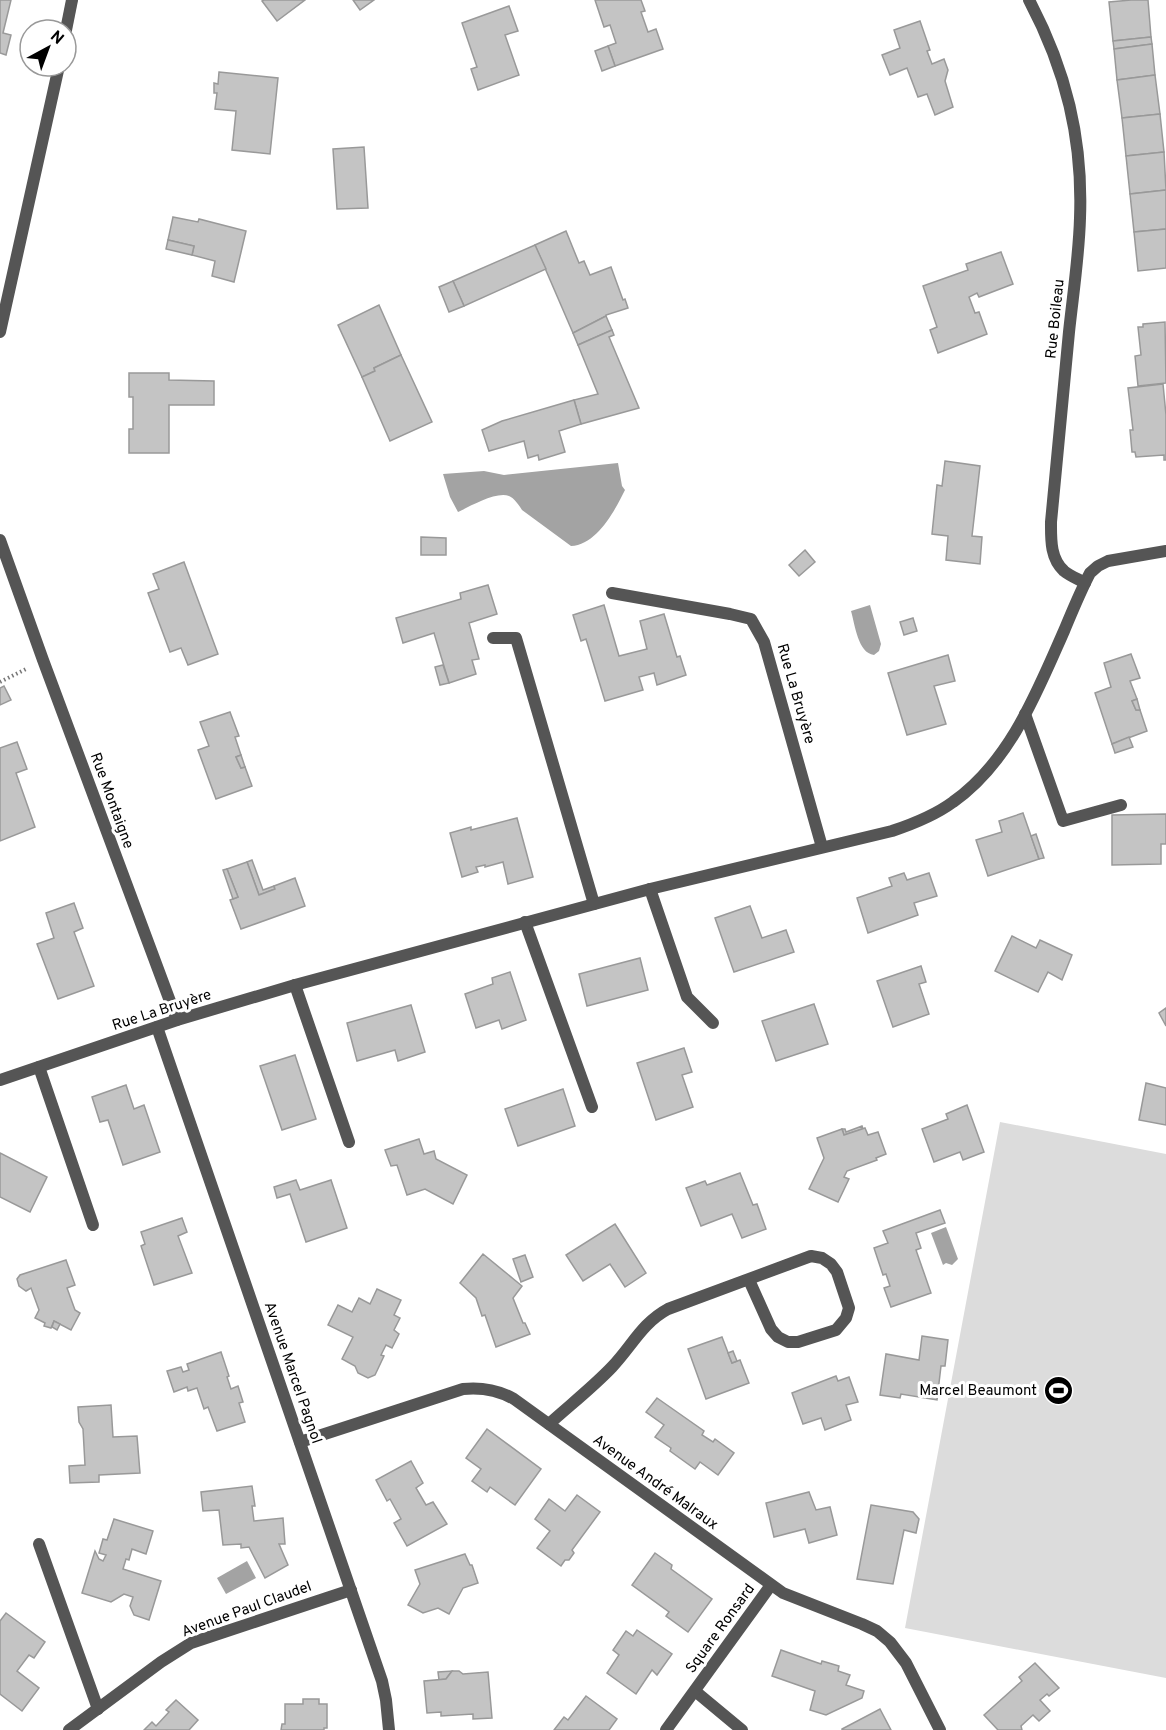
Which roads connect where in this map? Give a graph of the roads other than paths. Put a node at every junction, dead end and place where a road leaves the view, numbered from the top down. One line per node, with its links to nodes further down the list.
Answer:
1 (72, 0): 3 (street)
2 (1029, 0): 8 (street, Rue Boileau)
3 (68, 18)
4 (56, 78): 5 (street)
5 (0, 332)
6 (0, 540): 18 (street, Rue Montaigne)
7 (1166, 551): 8 (street)
8 (1085, 583): 11 (street, Rue La Bruyère)
9 (612, 594): 13 (street, Rue La Bruyère)
10 (493, 638): 15 (street)
11 (1025, 714): 12 (street); 13 (street, Rue La Bruyère)
12 (1121, 805)
13 (822, 847): 14 (street, Rue La Bruyère)
14 (650, 889): 15 (street, Rue La Bruyère); 19 (street)
15 (594, 904): 16 (street, Rue La Bruyère)
16 (525, 922): 17 (street, Rue La Bruyère); 23 (street)
17 (295, 985): 18 (street, Rue La Bruyère); 24 (street)
18 (177, 1020): 20 (street, Rue La Bruyère)
19 (712, 1023)
20 (157, 1027): 21 (street, Rue La Bruyère); 28 (street, Avenue Marcel Pagnol)
21 (39, 1067): 22 (street, Rue La Bruyère); 25 (street)
22 (0, 1080)
23 (592, 1107)
24 (349, 1142)
25 (93, 1226)
26 (749, 1280): 26 (street); 27 (street)
27 (549, 1424): 28 (street, Avenue André Malraux); 30 (street, Avenue André Malraux)
28 (300, 1442): 31 (street, Avenue Marcel Pagnol)
29 (39, 1544): 33 (street)
30 (771, 1585): 32 (street, Square Ronsard); 38 (street, Avenue André Malraux)
31 (351, 1590): 33 (street, Avenue Paul Claudel); 35 (street, Avenue Marcel Pagnol)
32 (695, 1691): 36 (street, Square Ronsard); 37 (street, Square Ronsard)
33 (98, 1709): 34 (street, Avenue Paul Claudel)
34 (69, 1730)
35 (389, 1730)
36 (666, 1730)
37 (742, 1730)
38 (940, 1730)

